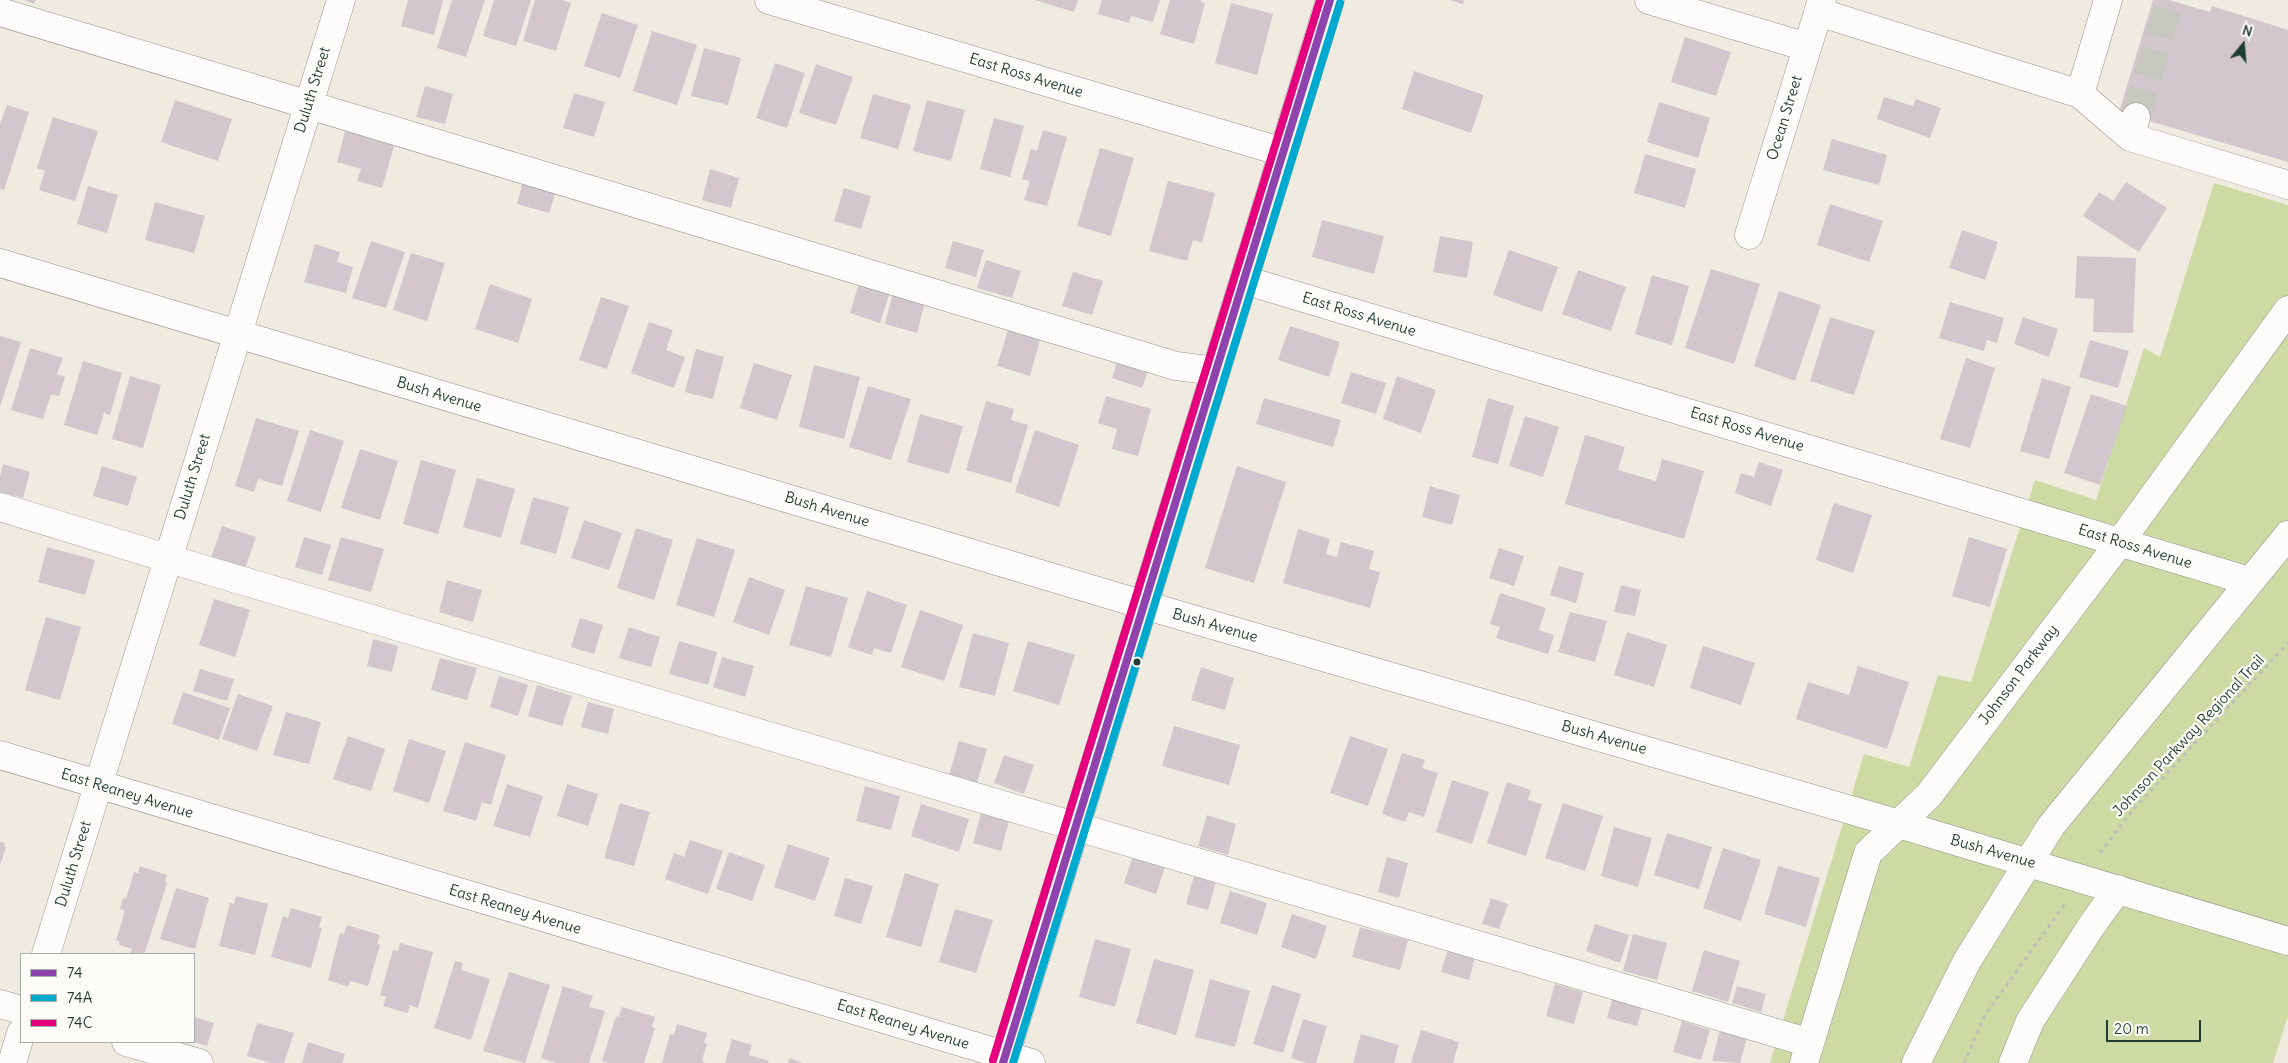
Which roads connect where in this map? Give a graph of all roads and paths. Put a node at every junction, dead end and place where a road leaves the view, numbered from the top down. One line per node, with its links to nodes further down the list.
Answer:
1 (341, 0): 10 (street, Duluth Street)
2 (769, 0): 11 (street, East Ross Avenue)
3 (1330, 0): 11 (street)
4 (1649, 0): 8 (street)
5 (2108, 0): 9 (street)
6 (1820, 6): 8 (street, Ocean Street); 9 (street)
7 (0, 12): 10 (street)
8 (1807, 47): 13 (street, Ocean Street)
9 (2080, 94): 12 (street)
10 (308, 105): 17 (street, Duluth Street); 18 (street)
11 (1283, 152): 15 (street)
12 (2288, 185)
13 (1748, 235)
14 (0, 263): 17 (street, Bush Avenue)
15 (1244, 280): 18 (street); 21 (street, East Ross Avenue)
16 (2288, 310): 21 (street, Johnson Parkway)
17 (237, 334): 22 (street, Duluth Street); 24 (street, Bush Avenue)
18 (1216, 371): 24 (street)
19 (0, 507): 22 (street)
20 (2288, 535): 23 (street)
21 (2120, 542): 23 (street, East Ross Avenue); 28 (street, Johnson Parkway)
22 (168, 558): 27 (street, Duluth Street); 29 (street)
23 (2249, 582): 31 (street)
24 (1144, 605): 28 (street, Bush Avenue); 29 (street)
25 (2288, 644): 30 (path, Johnson Parkway Regional Trail)
26 (0, 756): 27 (street, East Reaney Avenue)
27 (98, 785): 35 (street, Duluth Street); 41 (street, East Reaney Avenue)
28 (1899, 824): 31 (street, Bush Avenue); 40 (street, Johnson Parkway)
29 (1076, 826): 40 (street); 41 (street)
30 (2106, 844)
31 (2028, 862): 32 (street, Bush Avenue); 44 (street)
32 (2118, 889): 34 (street, Bush Avenue); 46 (street)
33 (2062, 909): 45 (path)
34 (2288, 940)
35 (46, 953)
36 (0, 1004): 37 (street)
37 (20, 1010)
38 (20, 1036): 42 (street)
39 (129, 1043): 43 (street)
40 (1807, 1053)
41 (1013, 1060)
42 (12, 1063)
43 (199, 1063)
44 (1916, 1063)
45 (1964, 1063)
46 (2013, 1063)

